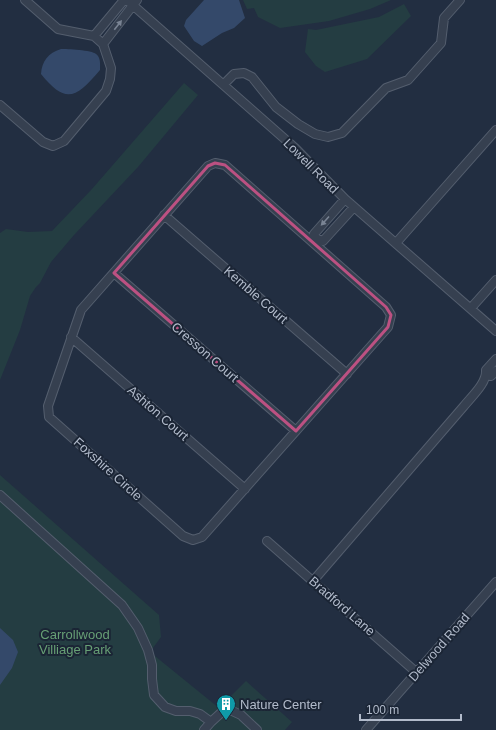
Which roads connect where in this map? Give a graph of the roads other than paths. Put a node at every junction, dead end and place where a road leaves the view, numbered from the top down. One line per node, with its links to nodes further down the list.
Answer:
1 (25, 0): 5 (street)
2 (124, 0): 5 (street)
3 (460, 0): 7 (street)
4 (132, 2): 6 (street, one-way to 4); 7 (street, Lowell Road)
5 (94, 36): 6 (street)
6 (103, 44): 8 (street)
7 (224, 84): 10 (street, Lowell Road)
8 (0, 105)
9 (496, 130): 14 (street)
10 (345, 199): 11 (street, Lowell Road); 13 (street, one-way to 13)
11 (354, 207): 13 (street); 14 (street, Lowell Road)
12 (164, 215): 13 (street, Foxshire Circle); 15 (street, Foxshire Circle); 22 (street, Kemble Court)
13 (315, 241): 22 (street, Foxshire Circle)
14 (396, 243): 17 (street, Lowell Road)
15 (114, 273): 19 (street, Foxshire Circle); 24 (street, Cresson Court)
16 (496, 280): 17 (street)
17 (471, 308): 18 (street, Lowell Road)
18 (496, 331)
19 (71, 336): 25 (street, Ashton Court); 25 (street, Foxshire Circle)
20 (495, 362): 23 (street)
21 (496, 371): 23 (street)
22 (347, 374): 24 (street, Foxshire Circle)
23 (486, 375): 28 (street)
24 (296, 432): 25 (street, Foxshire Circle)
25 (245, 489)
26 (0, 495): 31 (street)
27 (267, 540): 28 (street, Bradford Lane)
28 (313, 581): 30 (street, Bradford Lane)
29 (496, 582): 30 (street, Delwood Road)
30 (416, 672): 34 (street, Delwood Road)
31 (211, 722): 32 (street); 33 (street)
32 (204, 730)
33 (257, 730)
34 (366, 730)

